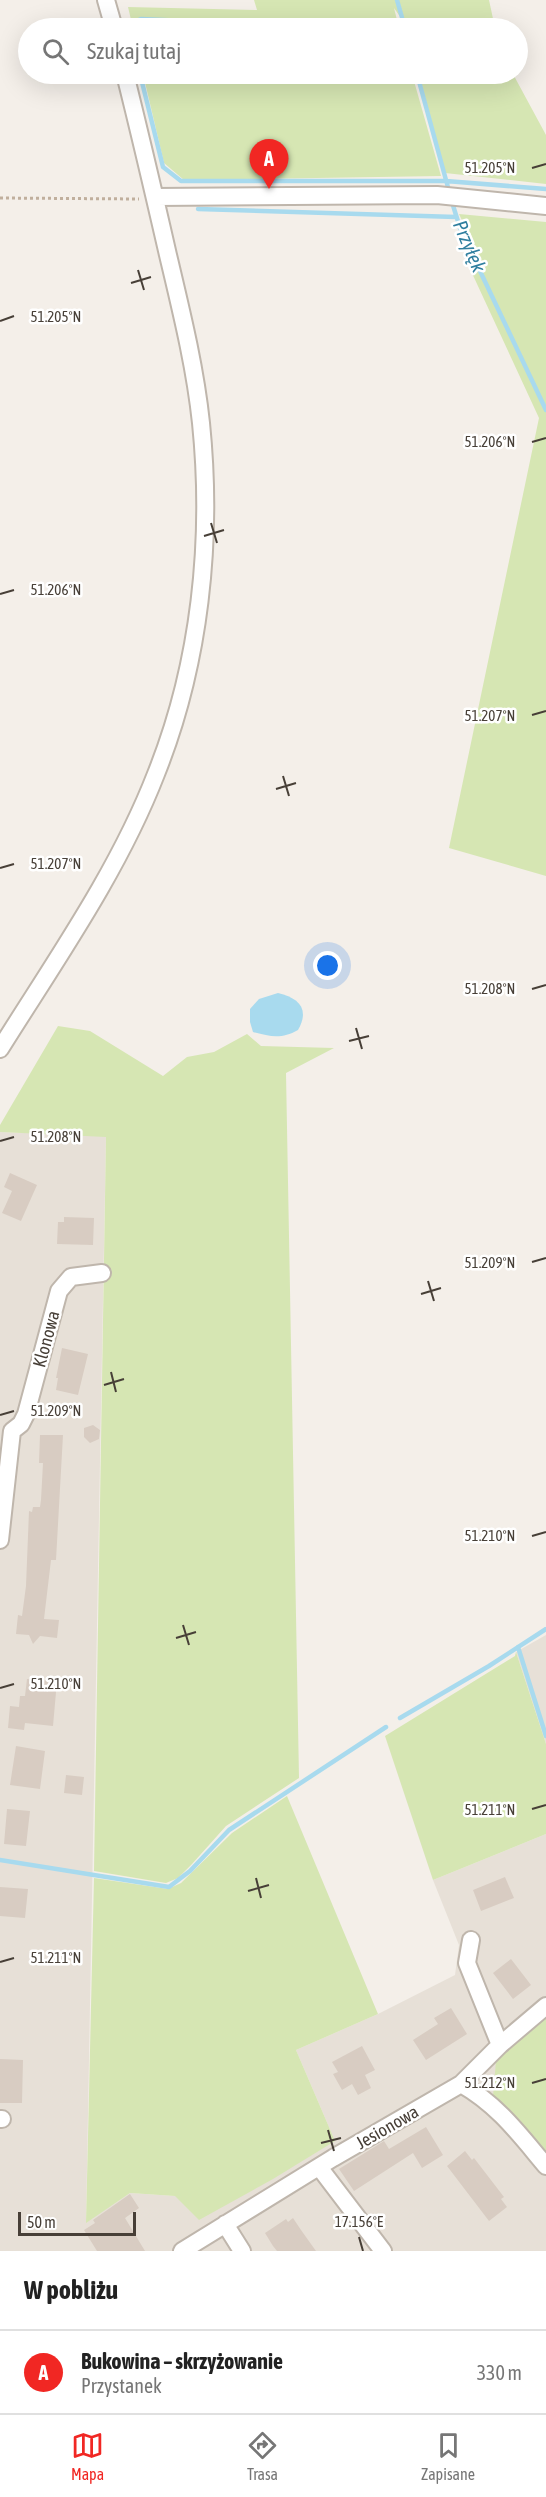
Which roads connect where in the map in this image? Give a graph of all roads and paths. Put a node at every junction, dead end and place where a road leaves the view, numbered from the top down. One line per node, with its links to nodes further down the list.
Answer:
1 (106, 0): 2 (street)
2 (111, 18)
3 (127, 84): 4 (street)
4 (155, 197): 5 (path); 6 (street); 7 (street)
5 (0, 198)
6 (546, 206)
7 (0, 1049)
8 (102, 1273): 9 (street, Klonowa)
9 (6, 1428): 10 (street, Klonowa)
10 (0, 1540)
11 (471, 1940): 13 (street)
12 (546, 2006): 13 (street, Jesionowa)
13 (500, 2045): 14 (street, Jesionowa)
14 (461, 2084): 15 (street); 16 (street, Jesionowa)
15 (546, 2166)
16 (319, 2167): 17 (street, Jesionowa); 20 (street)
17 (225, 2224): 18 (street, Jesionowa); 19 (street)
18 (182, 2251)
19 (242, 2251)
20 (383, 2251)

